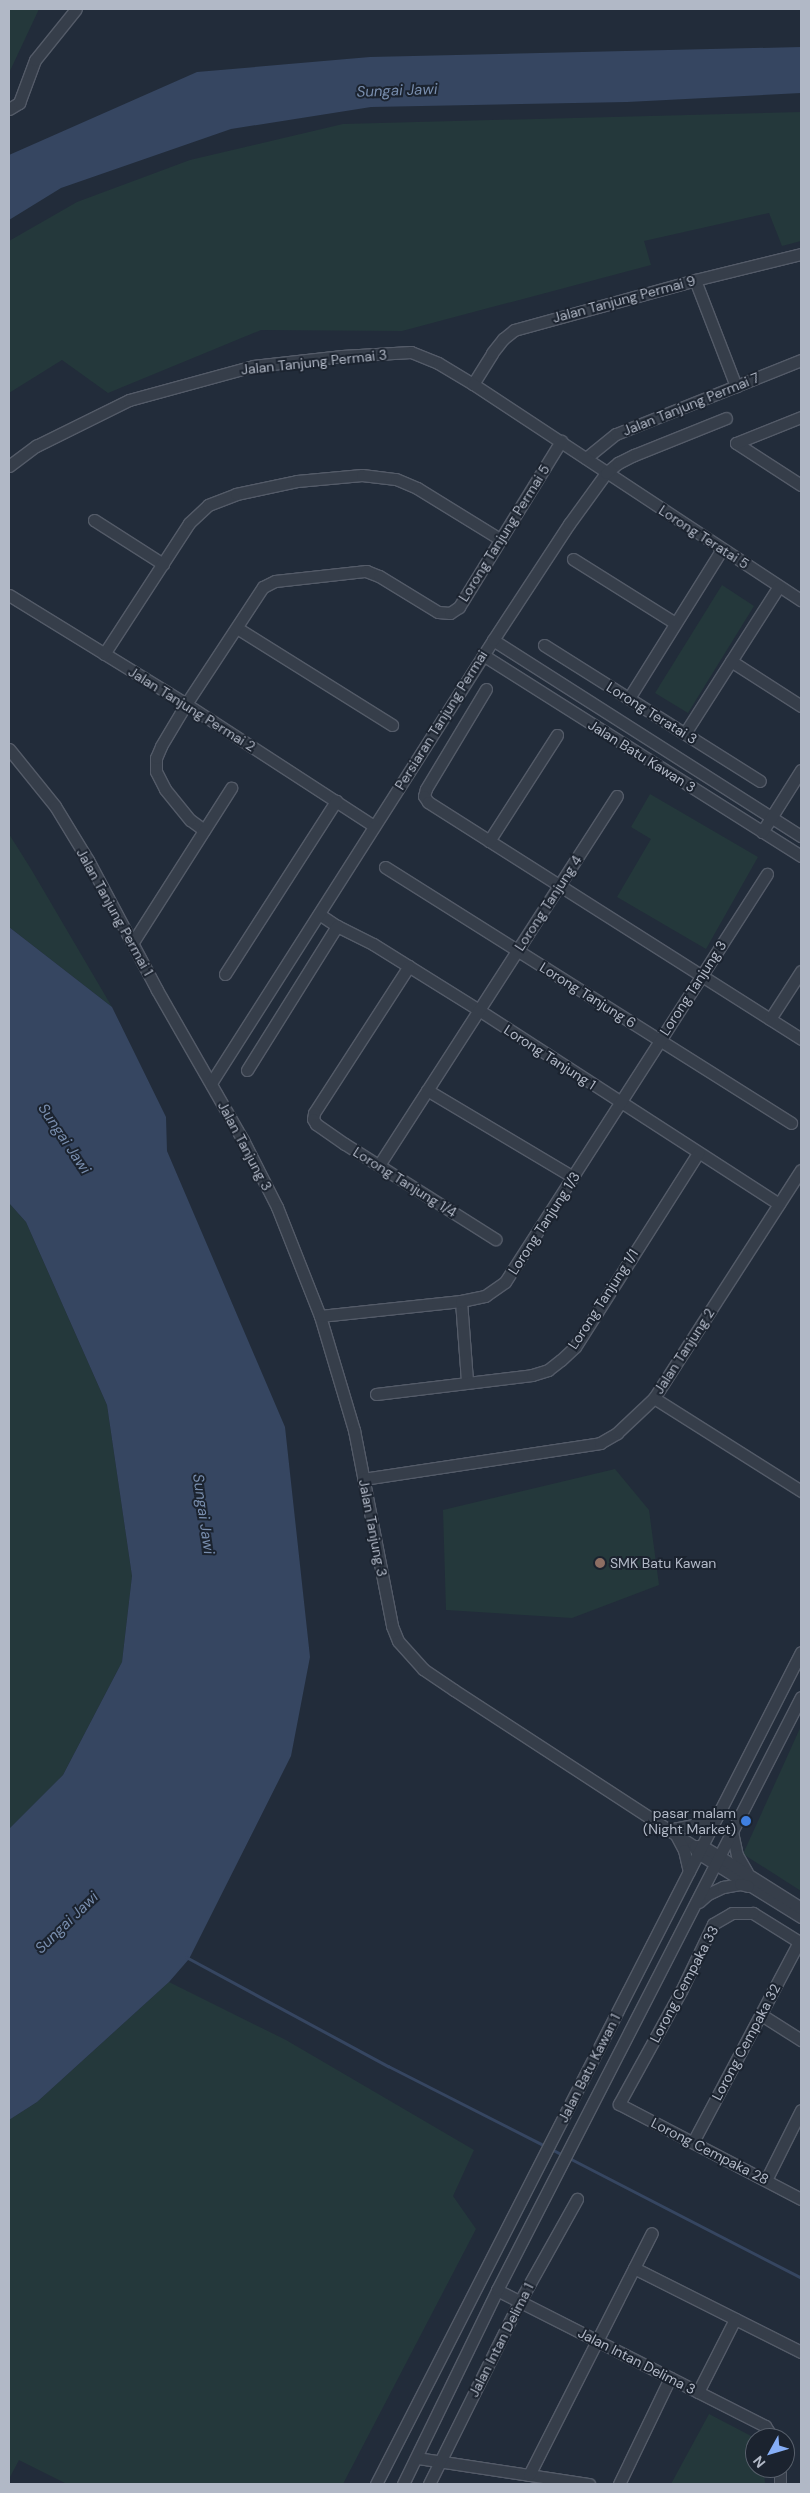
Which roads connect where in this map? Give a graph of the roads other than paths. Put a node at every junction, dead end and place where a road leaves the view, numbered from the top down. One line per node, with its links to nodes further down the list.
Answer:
1 (76, 9): 2 (street)
2 (9, 109)
3 (801, 254): 4 (street, Jalan Tanjung Permai 9)
4 (695, 280): 6 (street, Jalan Tanjung Permai 9); 7 (street)
5 (801, 360): 7 (street, Jalan Tanjung Permai 7)
6 (473, 384): 10 (street, Jalan Tanjung Permai 3); 12 (street, Jalan Tanjung Permai 3)
7 (736, 386): 11 (street, Jalan Tanjung Permai 7)
8 (801, 417): 14 (street)
9 (726, 418): 13 (street, Persiaran Tanjung Permai)
10 (561, 441): 11 (street, Jalan Tanjung Permai 3); 16 (street, Lorong Tanjung Permai 5)
11 (586, 458): 13 (street, Jalan Tanjung Permai 3)
12 (9, 466)
13 (606, 473): 17 (street, Lorong Teratai 5); 25 (street, Persiaran Tanjung Permai)
14 (801, 485)
15 (94, 520): 19 (street)
16 (500, 540): 19 (street); 24 (street, Lorong Tanjung Permai 5)
17 (722, 549): 20 (street, Lorong Teratai 5); 23 (street)
18 (574, 559): 23 (street)
19 (163, 564): 27 (street)
20 (779, 586): 22 (street, Lorong Teratai 5); 29 (street)
21 (9, 595): 27 (street, Jalan Tanjung Permai 2)
22 (801, 600)
23 (675, 623): 31 (street)
24 (237, 628): 32 (street, Lorong Tanjung Permai 5); 34 (street)
25 (493, 640): 28 (street, Persiaran Tanjung Permai); 43 (street, Jalan Batu Kawan 3)
26 (544, 645): 31 (street, Lorong Teratai 3)
27 (104, 654): 32 (street, Jalan Tanjung Permai 2)
28 (483, 655): 44 (street, Persiaran Tanjung Permai); 46 (street, Jalan Batu Kawan 3)
29 (731, 660): 33 (street); 35 (street)
30 (486, 689): 48 (street)
31 (629, 698): 35 (street, Lorong Teratai 3)
32 (186, 704): 42 (street, Jalan Tanjung Permai 2); 45 (street, Lorong Tanjung Permai 5)
33 (801, 706)
34 (392, 725)
35 (685, 733): 39 (street, Lorong Teratai 3)
36 (557, 735): 48 (street)
37 (9, 750): 55 (street, Jalan Tanjung Permai 1)
38 (801, 770): 43 (street)
39 (760, 781)
40 (232, 788): 45 (street)
41 (617, 796): 52 (street, Lorong Tanjung 4)
42 (336, 801): 44 (street, Jalan Tanjung Permai 2); 59 (street)
43 (771, 817): 46 (street); 47 (street, Jalan Batu Kawan 3)
44 (374, 826): 53 (street, Persiaran Tanjung Permai)
45 (204, 830): 55 (street)
46 (762, 832): 49 (street, Jalan Batu Kawan 3)
47 (801, 836)
48 (489, 841): 52 (street)
49 (801, 856)
50 (385, 867): 56 (street, Lorong Tanjung 6)
51 (767, 874): 60 (street, Lorong Tanjung 3)
52 (559, 886): 56 (street, Lorong Tanjung 4); 60 (street)
53 (319, 914): 54 (street, Lorong Tanjung 1); 66 (street, Persiaran Tanjung Permai)
54 (337, 926): 57 (street, Lorong Tanjung 1); 65 (street)
55 (133, 942): 66 (street, Jalan Tanjung Permai 1)
56 (517, 950): 61 (street, Lorong Tanjung 4); 64 (street, Lorong Tanjung 6)
57 (409, 966): 61 (street, Lorong Tanjung 1); 71 (street, Lorong Tanjung 1/4)
58 (801, 971): 62 (street)
59 (225, 974)
60 (702, 976): 62 (street); 64 (street, Lorong Tanjung 3)
61 (479, 1010): 67 (street, Lorong Tanjung 4); 68 (street, Lorong Tanjung 1)
62 (770, 1019): 63 (street)
63 (801, 1039)
64 (660, 1040): 68 (street, Lorong Tanjung 3); 69 (street, Lorong Tanjung 6)
65 (247, 1070)
66 (211, 1082): 77 (street, Jalan Tanjung 3)
67 (427, 1090): 71 (street, Lorong Tanjung 4); 73 (street)
68 (620, 1103): 70 (street, Lorong Tanjung 1); 73 (street, Lorong Tanjung 1/3)
69 (791, 1122)
70 (698, 1153): 74 (street, Lorong Tanjung 1); 78 (street, Lorong Tanjung 1/1)
71 (379, 1165): 75 (street, Lorong Tanjung 1/4)
72 (801, 1170): 74 (street, Jalan Tanjung 2)
73 (573, 1177): 76 (street, Lorong Tanjung 1/3)
74 (779, 1204): 80 (street, Jalan Tanjung 2)
75 (495, 1238)
76 (460, 1301): 77 (street, Lorong Tanjung 1/3); 78 (street)
77 (320, 1316): 81 (street, Jalan Tanjung 3)
78 (467, 1381): 79 (street, Lorong Tanjung 1/1)
79 (376, 1394)
80 (654, 1398): 81 (street, Jalan Tanjung 2); 82 (street)
81 (363, 1479): 86 (street, Jalan Tanjung 3)
82 (801, 1491)
83 (801, 1652): 85 (street, Jalan Batu Kawan 1)
84 (801, 1697): 87 (street, Jalan Batu Kawan 1)
85 (717, 1816): 86 (street); 88 (street, Jalan Batu Kawan 1)
86 (672, 1832): 88 (street, Jalan Tanjung 3); 90 (street)
87 (732, 1832): 89 (street, Jalan Batu Kawan 1); 91 (street)
88 (698, 1848): 89 (street, Jalan Tanjung 3); 90 (street, Jalan Batu Kawan 1)
89 (718, 1861): 91 (street); 92 (street); 93 (street, Jalan Batu Kawan 1)
90 (689, 1871): 118 (street, Jalan Batu Kawan 1)
91 (749, 1874): 94 (street)
92 (754, 1888): 93 (street); 95 (street)
93 (695, 1904): 107 (street, Jalan Batu Kawan 1)
94 (801, 1908)
95 (801, 1917)
96 (800, 1943): 97 (street, Lorong Cempaka 32); 99 (street, Lorong Cempaka 33)
97 (760, 2014): 98 (street); 101 (street, Lorong Cempaka 32)
98 (801, 2040)
99 (619, 2104): 101 (street, Lorong Cempaka 28)
100 (801, 2110): 102 (street)
101 (693, 2142): 102 (street, Lorong Cempaka 28)
102 (766, 2180): 104 (street, Lorong Cempaka 28)
103 (577, 2198): 108 (street, Jalan Intan Delima 1)
104 (801, 2198)
105 (652, 2233): 106 (street)
106 (634, 2268): 109 (street); 110 (street)
107 (497, 2290): 108 (street, Jalan Intan Delima 3); 115 (street, Jalan Batu Kawan 1)
108 (520, 2302): 110 (street, Jalan Intan Delima 3); 116 (street, Jalan Intan Delima 1)
109 (734, 2318): 111 (street); 113 (street)
110 (597, 2341): 112 (street, Jalan Intan Delima 3); 117 (street)
111 (801, 2352)
112 (670, 2378): 113 (street, Jalan Intan Delima 3); 122 (street)
113 (698, 2392): 114 (street, Jalan Intan Delima 3)
114 (766, 2428)
115 (417, 2458): 116 (street); 119 (street, Jalan Batu Kawan 1)
116 (440, 2461): 117 (street); 120 (street, Jalan Intan Delima 1)
117 (528, 2475): 121 (street)
118 (376, 2484)
119 (403, 2484)
120 (429, 2484)
121 (589, 2484)
122 (619, 2484)

